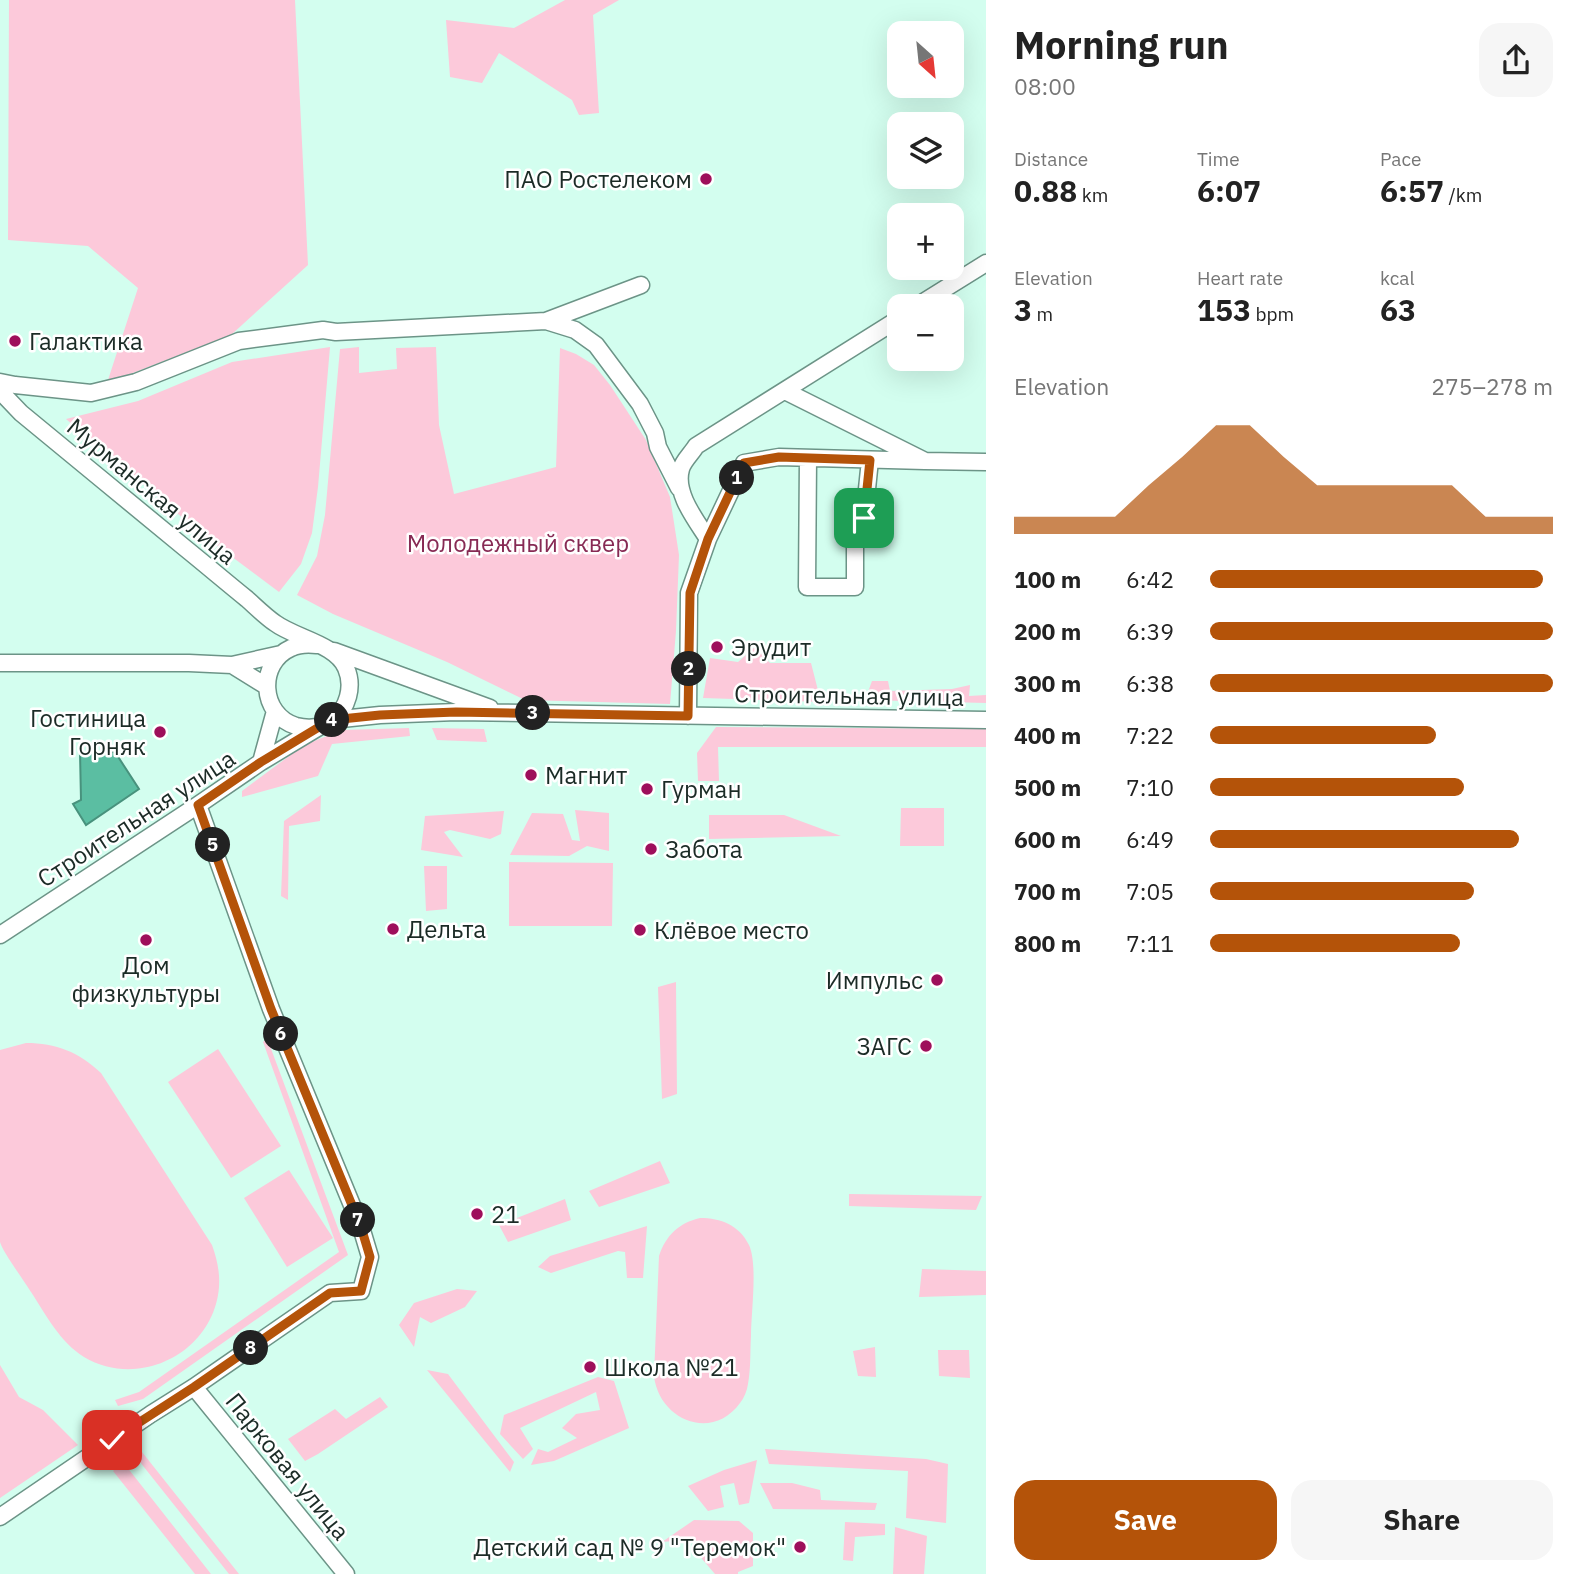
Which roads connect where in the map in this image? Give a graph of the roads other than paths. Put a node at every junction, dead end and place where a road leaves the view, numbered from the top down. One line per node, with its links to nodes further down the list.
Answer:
1 (986, 262): 3 (street)
2 (641, 285): 4 (street)
3 (937, 294)
4 (546, 321): 6 (street); 13 (street)
5 (887, 326): 8 (street)
6 (0, 382)
7 (0, 391): 15 (street, Мурманская улица)
8 (785, 391): 11 (street); 13 (street)
9 (808, 458): 10 (street); 10 (street); 14 (street)
10 (870, 460): 11 (street)
11 (925, 461): 12 (street)
12 (986, 462)
13 (680, 490): 14 (street)
14 (708, 539): 23 (street)
15 (276, 625): 16 (street, Строительная улица); 17 (street)
16 (323, 647): 17 (street); 22 (street, Строительная улица); 25 (street)
17 (286, 651): 19 (street); 20 (street)
18 (0, 663): 19 (street)
19 (232, 665): 20 (street)
20 (266, 686): 21 (street)
21 (275, 711): 25 (street); 26 (street, Строительная улица)
22 (502, 713): 23 (street, Строительная улица); 25 (street, Строительная улица)
23 (688, 716): 24 (street, Строительная улица)
24 (986, 720)
25 (326, 723): 26 (street, Строительная улица)
26 (261, 762): 27 (street, Строительная улица)
27 (198, 805): 28 (street, Строительная улица); 29 (street)
28 (0, 934)
29 (194, 1387): 30 (street); 31 (street, Парковая улица)
30 (0, 1517)
31 (346, 1574)

